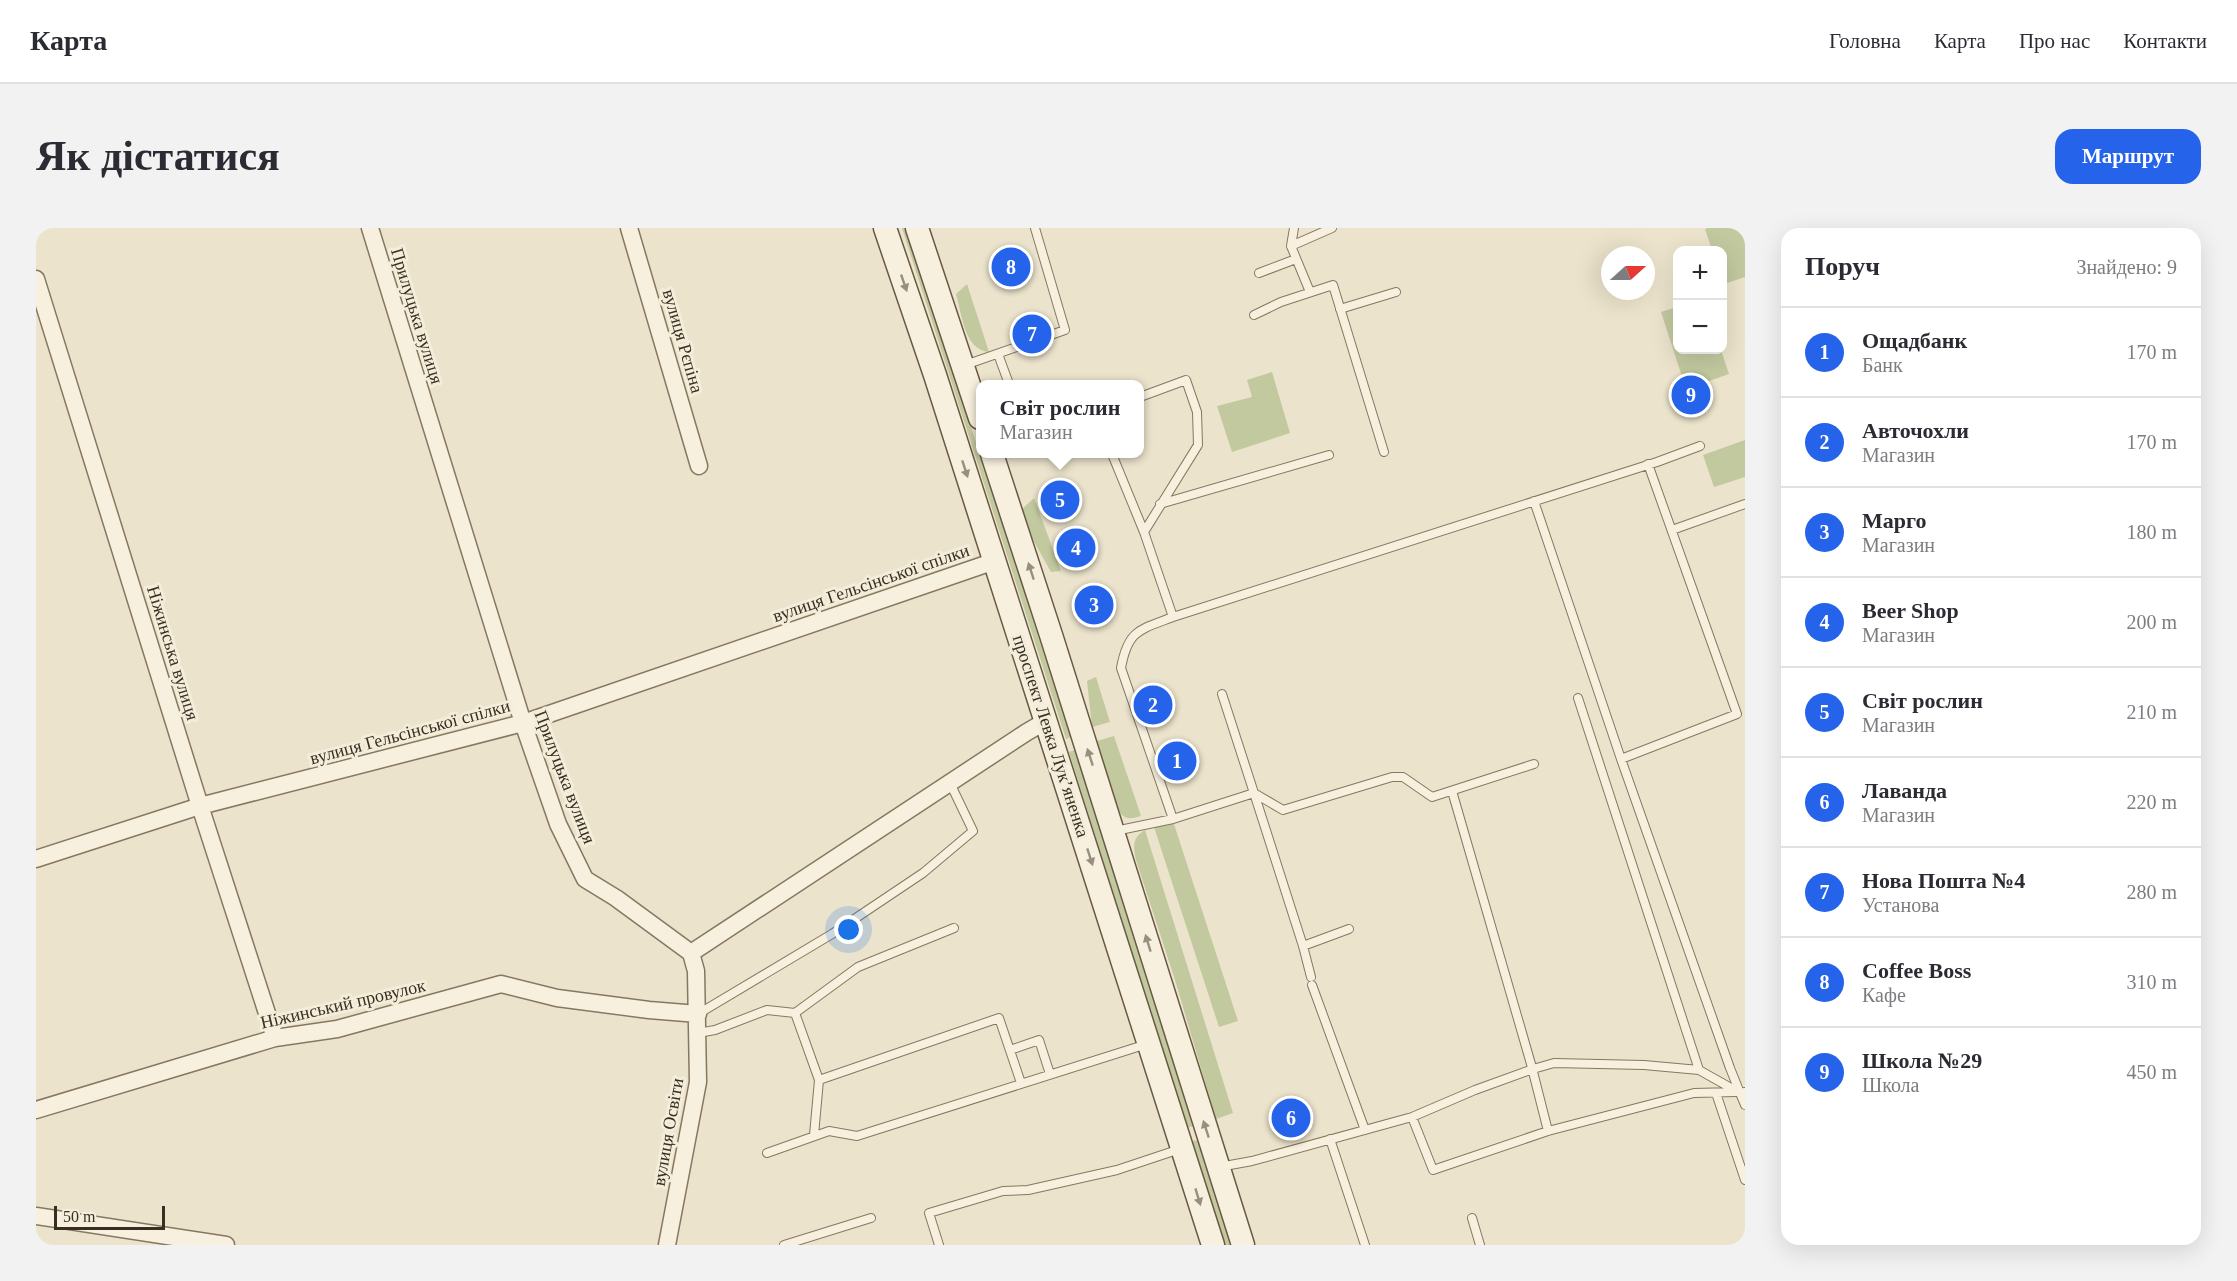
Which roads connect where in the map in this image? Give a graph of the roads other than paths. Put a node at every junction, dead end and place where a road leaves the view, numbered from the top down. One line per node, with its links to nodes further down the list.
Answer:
1 (370, 228): 39 (street, Прилуцька вулиця)
2 (630, 228): 27 (street, вулиця Рєпіна)
3 (885, 228): 33 (main road, проспект Левка Лукʼяненка, one-way to 33)
4 (917, 228): 17 (main road)
5 (1035, 228): 16 (lane)
6 (1294, 228): 8 (lane)
7 (1332, 228): 8 (lane)
8 (1291, 246): 9 (lane)
9 (1296, 259): 10 (lane); 12 (lane)
10 (1259, 273)
11 (36, 279): 45 (street, Ніжинська вулиця)
12 (1310, 292): 14 (lane); 15 (lane)
13 (1396, 292): 14 (lane)
14 (1340, 309): 22 (lane)
15 (1254, 315)
16 (998, 354): 17 (lane); 18 (lane)
17 (963, 365): 20 (main road)
18 (1008, 380)
19 (1144, 396): 29 (lane)
20 (976, 403)
21 (1700, 446): 26 (lane)
22 (1384, 452)
23 (1329, 455): 29 (lane)
24 (994, 458): 47 (main road, проспект Левка Лукʼяненка, one-way to 24)
25 (1114, 458): 32 (lane)
26 (1648, 464): 28 (lane); 31 (lane)
27 (699, 466)
28 (1534, 501): 34 (lane); 40 (lane)
29 (1160, 504): 32 (lane)
30 (1745, 504): 31 (lane)
31 (1672, 530): 37 (lane)
32 (1144, 532): 34 (lane)
33 (995, 561): 38 (main road, проспект Левка Лукʼяненка); 39 (street, вулиця Гельсінської спілки)
34 (1173, 617): 46 (lane)
35 (1222, 694): 44 (lane)
36 (1578, 698): 60 (lane)
37 (1741, 713): 40 (lane)
38 (1046, 721): 42 (street); 57 (main road, проспект Левка Лукʼяненка, one-way to 57)
39 (523, 723): 45 (street, вулиця Гельсінської спілки); 52 (street, Прилуцька вулиця)
40 (1621, 759): 64 (lane)
41 (1534, 764): 43 (lane)
42 (950, 783): 52 (street); 54 (lane)
43 (1452, 791): 44 (lane); 59 (lane)
44 (1254, 793): 46 (lane); 51 (lane)
45 (200, 806): 48 (street, вулиця Гельсінської спілки); 56 (street, Ніжинська вулиця)
46 (1173, 819): 47 (lane)
47 (1113, 831): 75 (main road, проспект Левка Лукʼяненка, one-way to 47)
48 (36, 859)
49 (954, 928): 53 (lane)
50 (1349, 928): 51 (lane)
51 (1303, 946): 69 (lane)
52 (691, 953): 54 (street, вулиця Освіти)
53 (795, 1013): 55 (lane); 62 (lane)
54 (698, 1014): 55 (street, вулиця Освіти); 56 (street, Ніжинський провулок)
55 (698, 1033): 81 (street, вулиця Освіти)
56 (275, 1038): 67 (street, Ніжинський провулок)
57 (1149, 1044): 61 (lane); 73 (main road, проспект Левка Лукʼяненка)
58 (1010, 1050): 61 (lane); 62 (lane); 63 (lane)
59 (1533, 1069): 60 (lane); 68 (lane); 70 (lane)
60 (1699, 1070): 64 (lane)
61 (1050, 1074): 63 (lane)
62 (819, 1080): 71 (lane)
63 (1021, 1083): 71 (lane)
64 (1741, 1092): 65 (lane); 66 (lane)
65 (1716, 1093): 70 (lane); 76 (lane)
66 (1745, 1105)
67 (36, 1110)
68 (1412, 1117): 69 (lane); 70 (lane)
69 (1365, 1130): 72 (lane)
70 (1548, 1131)
71 (814, 1134): 74 (lane)
72 (1330, 1139): 75 (lane); 86 (lane)
73 (1183, 1148): 83 (lane); 84 (main road, проспект Левка Лукʼяненка, one-way to 84)
74 (767, 1153)
75 (1219, 1167): 85 (main road, проспект Левка Лукʼяненка)
76 (1745, 1180)
77 (36, 1216): 80 (street)
78 (871, 1218): 82 (lane)
79 (1473, 1218): 87 (lane)
80 (225, 1245)
81 (667, 1245)
82 (784, 1245)
83 (939, 1245)
84 (1214, 1245)
85 (1243, 1245)
86 (1365, 1245)
87 (1480, 1245)

